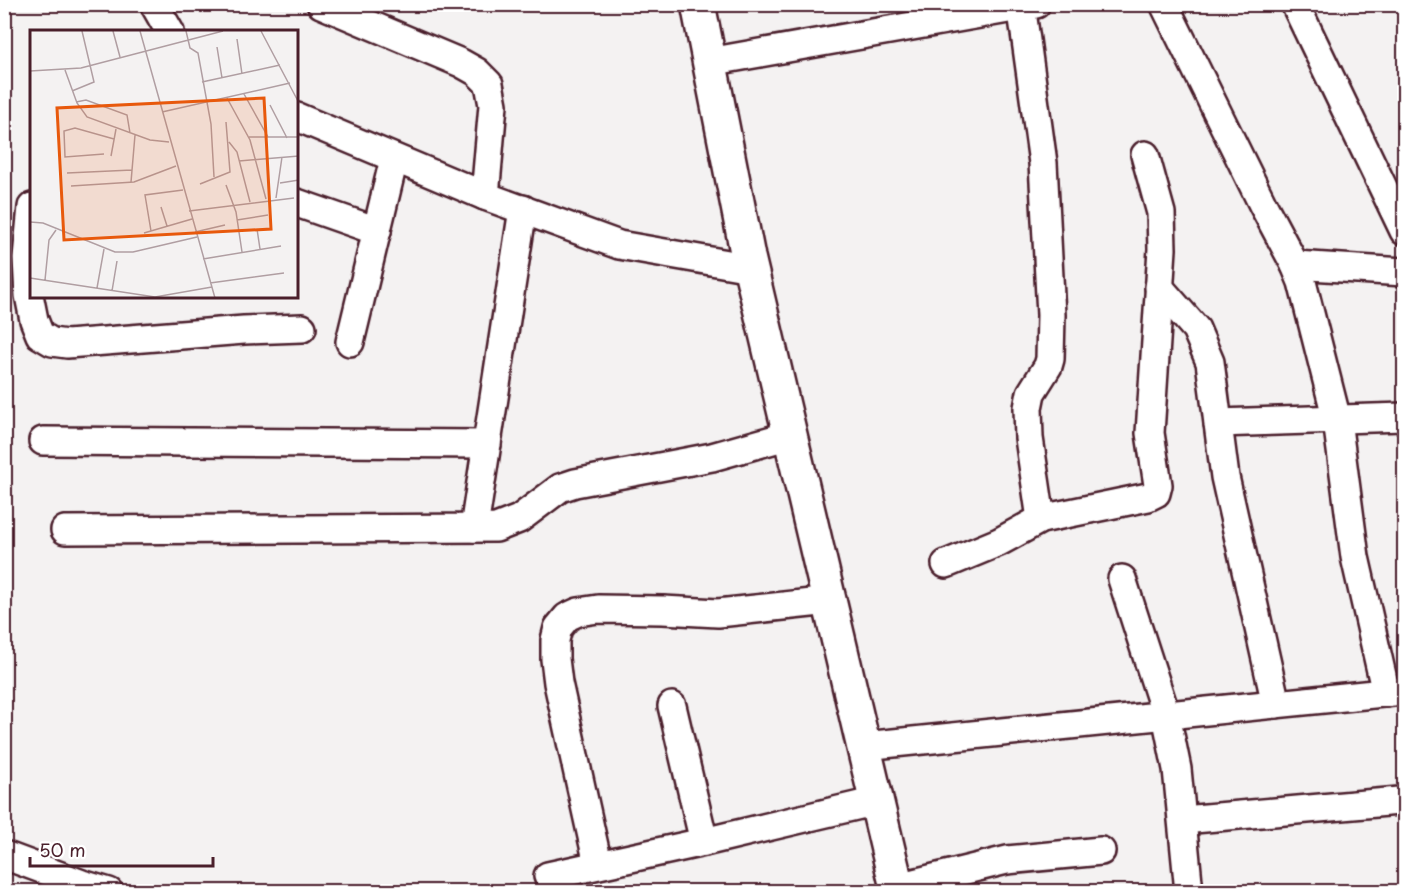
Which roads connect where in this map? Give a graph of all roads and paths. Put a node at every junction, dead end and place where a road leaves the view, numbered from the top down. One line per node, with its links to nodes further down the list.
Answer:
1 (154, 4): 7 (street)
2 (321, 4): 12 (street)
3 (698, 4): 8 (main road)
4 (1164, 4): 18 (street)
5 (1295, 4): 17 (street)
6 (1026, 5): 8 (street); 30 (street)
7 (169, 30)
8 (709, 62): 19 (main road)
9 (298, 117): 11 (street)
10 (1145, 155): 21 (street)
11 (394, 159): 12 (street); 16 (street)
12 (485, 196): 14 (street)
13 (298, 203): 16 (street)
14 (523, 210): 19 (street); 29 (street)
15 (30, 227): 22 (street)
16 (377, 231): 23 (street)
17 (1404, 231)
18 (1295, 265): 20 (street); 25 (street)
19 (751, 268): 27 (main road)
20 (1404, 272)
21 (1159, 287): 26 (street); 30 (street)
22 (302, 328)
23 (350, 342)
24 (1404, 417): 25 (street)
25 (1336, 420): 26 (street); 36 (street)
26 (1218, 423): 37 (street)
27 (790, 435): 31 (street); 35 (main road)
28 (43, 441): 29 (street)
29 (487, 444): 31 (street)
30 (1041, 519): 33 (street)
31 (474, 528): 32 (street)
32 (65, 530)
33 (946, 564)
34 (1122, 579): 39 (street)
35 (830, 600): 40 (main road); 47 (street)
36 (1395, 692): 37 (street)
37 (1276, 704): 39 (street)
38 (672, 706): 44 (street)
39 (1166, 715): 40 (street); 43 (street)
40 (864, 746): 41 (main road)
41 (877, 801): 44 (street); 49 (main road)
42 (1399, 801): 43 (street)
43 (1183, 820): 51 (street)
44 (704, 842): 47 (street)
45 (1101, 851): 49 (street)
46 (4, 855): 50 (street)
47 (598, 864): 48 (street)
48 (548, 876)
49 (898, 889)
50 (109, 891)
51 (1189, 891)

